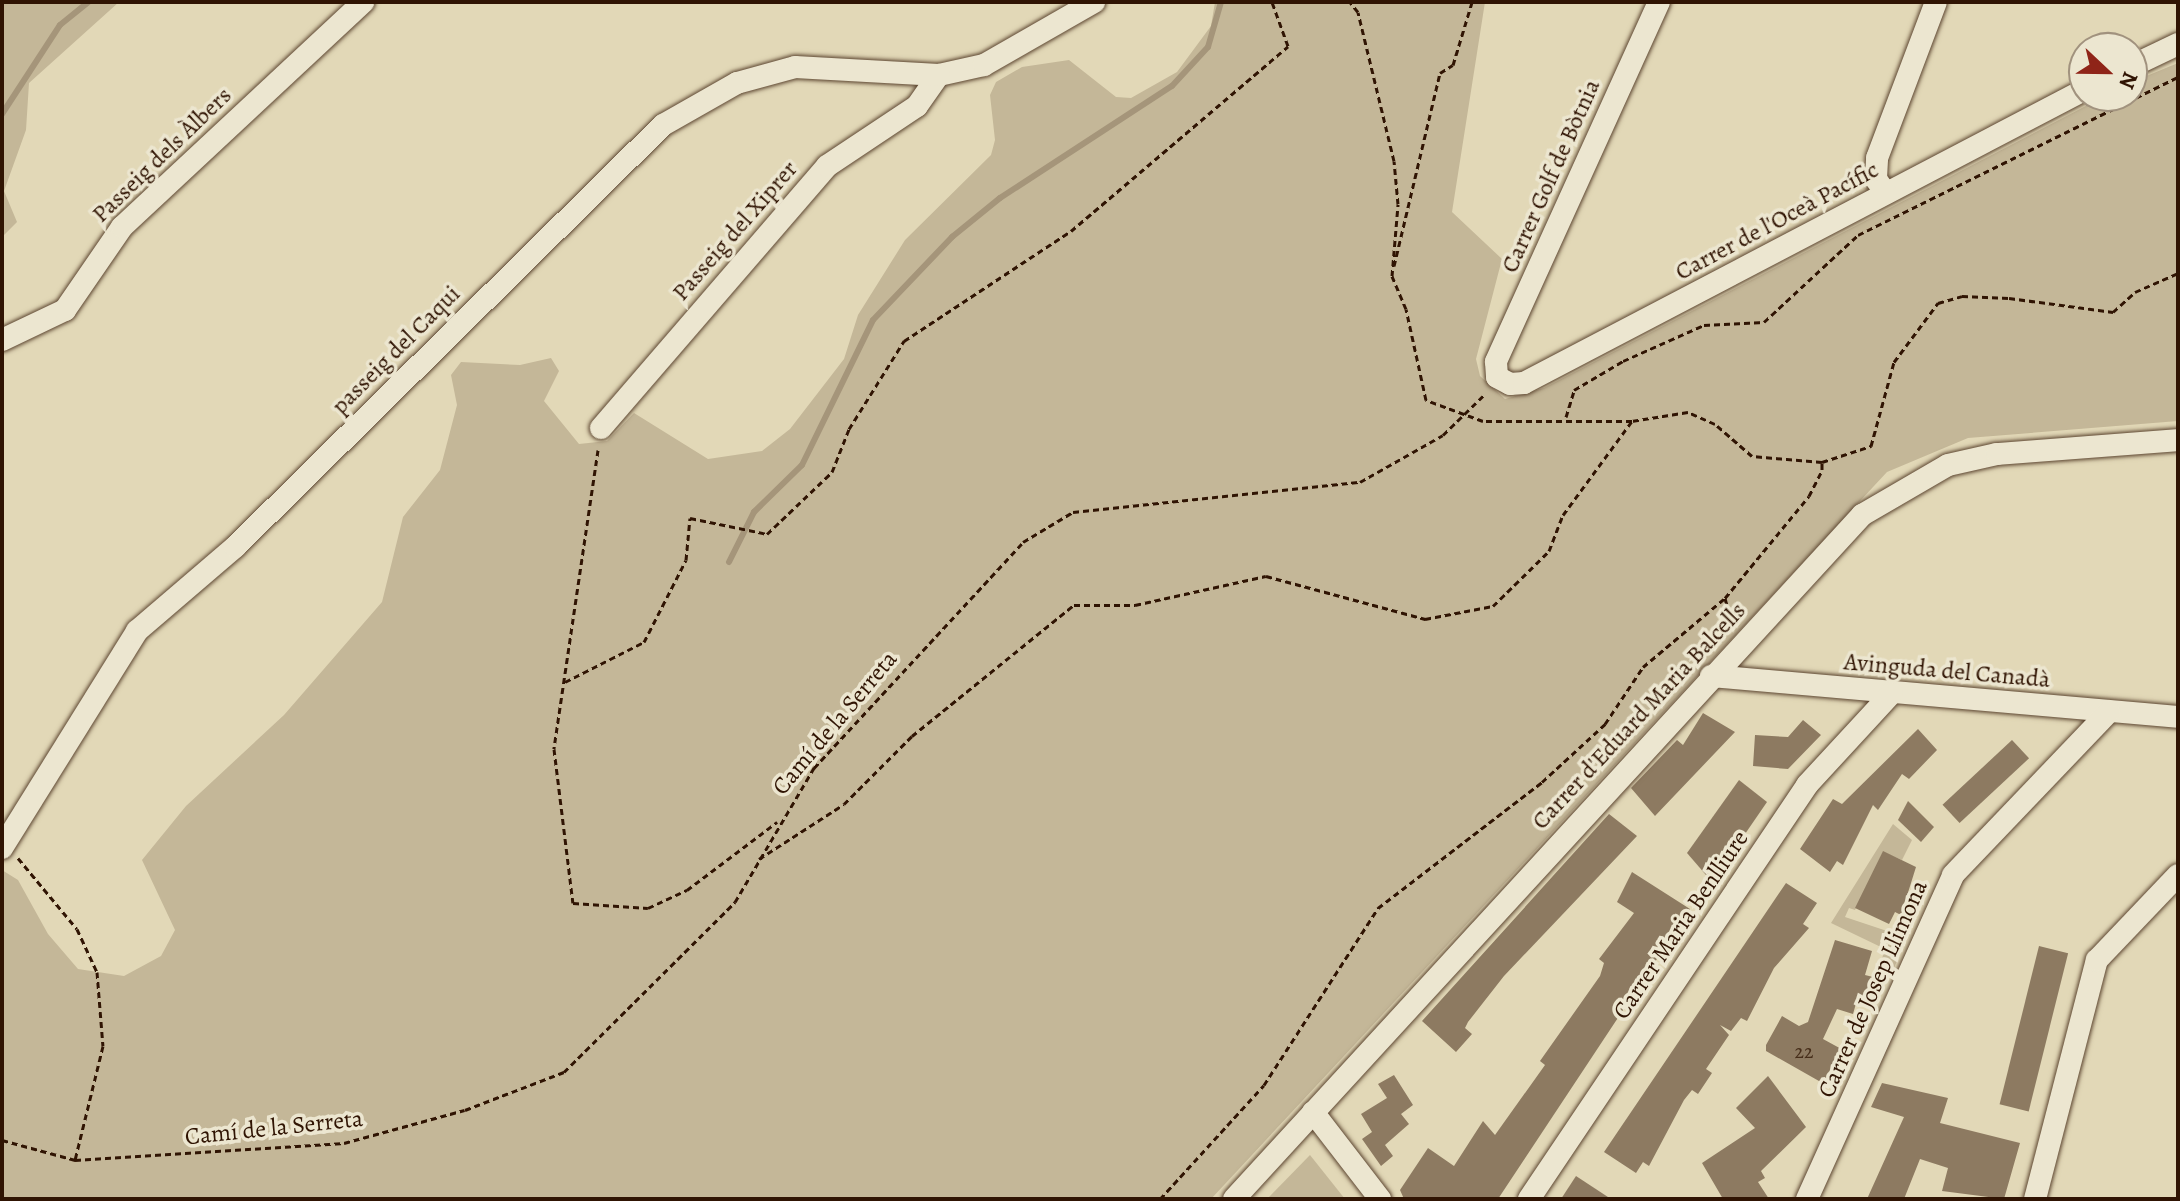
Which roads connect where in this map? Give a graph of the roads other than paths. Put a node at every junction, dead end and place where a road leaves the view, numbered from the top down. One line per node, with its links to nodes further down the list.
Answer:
1 (363, 2): 10 (street, Passeig dels Àlbers)
2 (1094, 2): 7 (street)
3 (1659, 2): 11 (street, Carrer Golf de Bòtnia)
4 (1936, 2): 9 (street)
5 (2178, 44): 6 (street)
6 (2148, 58)
7 (939, 75): 12 (street, Passeig del Xiprer); 18 (street, passeig del Caqui)
8 (2068, 98): 9 (street, Carrer de l'Oceà Pacífic)
9 (1886, 193): 11 (street, Carrer de l'Oceà Pacífic)
10 (2, 340)
11 (1498, 376)
12 (601, 428)
13 (2178, 440): 14 (street, Carrer d'Eduard Maria Balcells)
14 (1711, 676): 15 (street, Avinguda del Canadà); 20 (street, Carrer d'Eduard Maria Balcells)
15 (1892, 693): 16 (street, Avinguda del Canadà); 23 (street, Carrer Maria Benlliure)
16 (2109, 712): 17 (street, Avinguda del Canadà); 24 (street, Carrer de Josep Llimona)
17 (2178, 717)
18 (3, 846)
19 (2178, 875): 25 (street)
20 (1313, 1112): 21 (street, Carrer d'Eduard Maria Balcells); 22 (street)
21 (1234, 1199)
22 (1380, 1199)
23 (1529, 1199)
24 (1807, 1199)
25 (2035, 1199)

